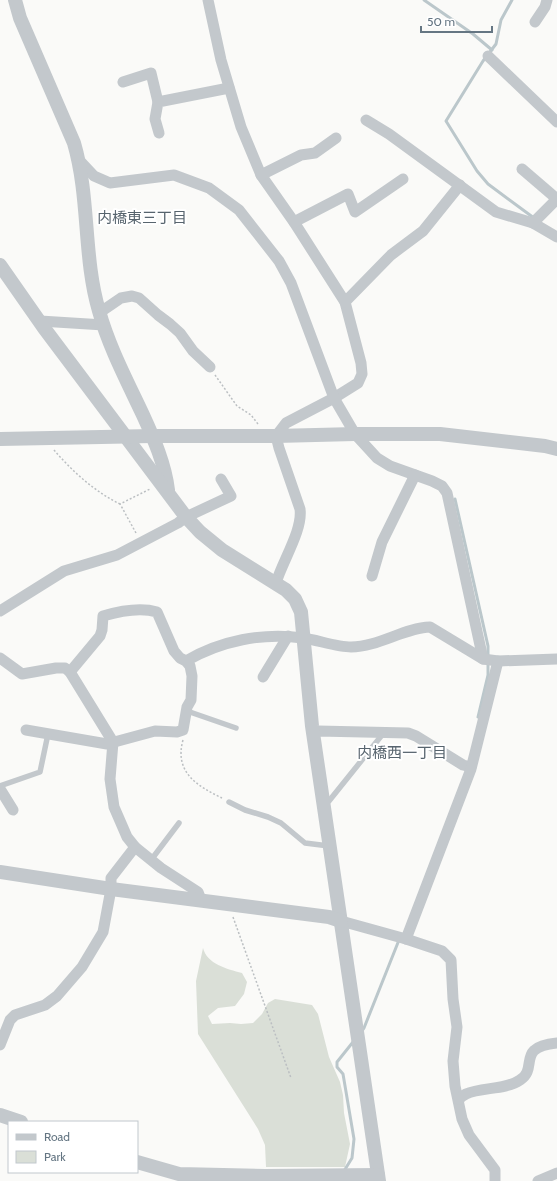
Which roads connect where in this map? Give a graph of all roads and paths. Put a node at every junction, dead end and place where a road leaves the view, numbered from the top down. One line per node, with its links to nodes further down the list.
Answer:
1 (15, 0): 13 (street)
2 (208, 0): 7 (street)
3 (547, 0): 4 (street)
4 (535, 22)
5 (488, 56): 10 (street)
6 (124, 82): 8 (street)
7 (229, 88): 8 (street); 15 (street)
8 (158, 102): 11 (street)
9 (366, 120): 17 (street)
10 (557, 122)
11 (159, 133)
12 (336, 138): 15 (street)
13 (79, 160): 24 (street); 27 (street)
14 (522, 169): 18 (street)
15 (261, 175): 19 (street)
16 (403, 179): 19 (street)
17 (460, 185): 20 (street); 23 (street)
18 (557, 199): 20 (street)
19 (294, 222): 23 (street)
20 (533, 223): 21 (street)
21 (557, 237)
22 (0, 265): 25 (street)
23 (345, 302): 27 (street)
24 (101, 319): 25 (street); 26 (street); 30 (street)
25 (40, 321): 29 (street)
26 (210, 366): 31 (path)
27 (334, 398): 28 (street); 32 (street)
28 (355, 434): 32 (street); 35 (street); 36 (street)
29 (127, 436): 30 (street); 33 (street); 38 (street)
30 (152, 436): 31 (street); 38 (street)
31 (260, 436): 32 (street)
32 (276, 436): 43 (street)
33 (48, 438): 34 (street); 39 (path)
34 (0, 439)
35 (557, 449)
36 (415, 475): 42 (street); 48 (street)
37 (221, 480): 40 (street)
38 (164, 487): 39 (path); 40 (street)
39 (120, 504): 41 (path)
40 (186, 517): 41 (street); 43 (street)
41 (141, 542): 44 (street)
42 (372, 576)
43 (276, 583): 46 (street)
44 (0, 611)
45 (288, 636): 46 (street); 50 (street); 53 (street)
46 (303, 638): 48 (street); 58 (street)
47 (0, 658): 52 (street)
48 (483, 659): 51 (street)
49 (557, 659): 51 (street)
50 (186, 661): 52 (street); 54 (street)
51 (498, 662): 62 (street)
52 (70, 672): 61 (street)
53 (262, 677)
54 (186, 711): 55 (lane); 57 (street)
55 (236, 728)
56 (26, 730): 60 (street)
57 (183, 730): 61 (street); 65 (path)
58 (312, 732): 59 (street); 66 (street)
59 (382, 733): 62 (street); 66 (lane)
60 (48, 734): 61 (street); 63 (lane)
61 (113, 742): 70 (street)
62 (471, 767): 77 (street)
63 (0, 786)
64 (0, 789): 67 (street)
65 (229, 802): 69 (lane)
66 (323, 802): 69 (street)
67 (13, 810)
68 (179, 823): 71 (lane)
69 (330, 846): 76 (street)
70 (135, 847): 71 (street); 73 (street)
71 (151, 860): 74 (street)
72 (0, 872): 73 (street)
73 (111, 888): 74 (street); 79 (street)
74 (201, 900): 75 (street)
75 (228, 904): 76 (street); 80 (path)
76 (341, 921): 77 (street); 87 (street)
77 (406, 939): 81 (street)
78 (557, 1043): 81 (street)
79 (0, 1045)
80 (291, 1078)
81 (459, 1099): 88 (street)
82 (0, 1115): 83 (street)
83 (18, 1121)
84 (138, 1162): 86 (street)
85 (557, 1174): 89 (street)
86 (265, 1178): 87 (street)
87 (379, 1178)
88 (495, 1181)
89 (538, 1181)

